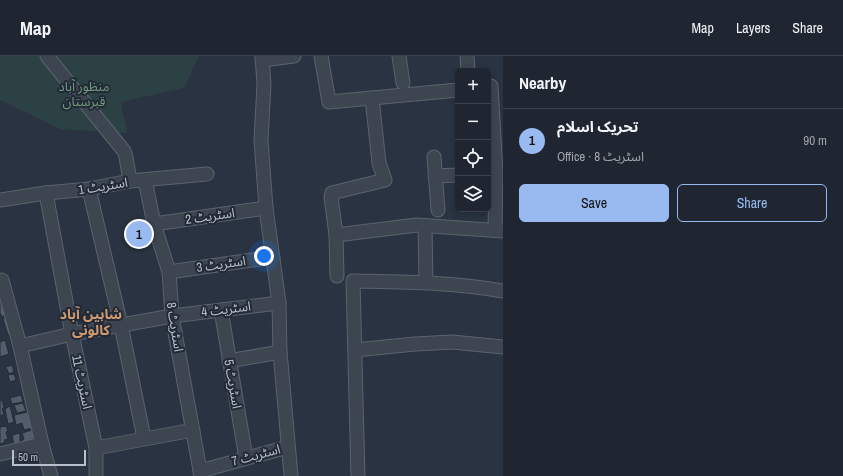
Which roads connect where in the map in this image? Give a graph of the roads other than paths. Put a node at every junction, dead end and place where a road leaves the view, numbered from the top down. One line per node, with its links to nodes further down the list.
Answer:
1 (47, 56): 18 (street)
2 (294, 56): 6 (street)
3 (321, 56): 11 (street)
4 (399, 56): 8 (street)
5 (467, 56): 7 (street)
6 (262, 58): 22 (street)
7 (468, 68)
8 (403, 83)
9 (494, 86): 13 (street)
10 (455, 90): 11 (street)
11 (372, 98): 27 (street)
12 (434, 157): 16 (street)
13 (492, 173): 26 (street)
14 (207, 174): 17 (street, اسٹریٹ 1)
15 (455, 175): 16 (street)
16 (436, 176): 23 (street)
17 (146, 180): 18 (street, اسٹریٹ 1); 24 (street, اسٹریٹ 8)
18 (130, 181): 19 (street, اسٹریٹ 1)
19 (88, 189): 20 (street, اسٹریٹ 1); 37 (street)
20 (46, 193): 21 (street, اسٹریٹ 1); 38 (street, اسٹریٹ 11)
21 (0, 200)
22 (266, 208): 24 (street, اسٹریٹ 2); 28 (street)
23 (438, 210)
24 (154, 224): 29 (street, اسٹریٹ 8)
25 (425, 226): 26 (street); 27 (street); 32 (street)
26 (499, 230)
27 (336, 235): 30 (street)
28 (273, 257): 29 (street, اسٹریٹ 3); 34 (street)
29 (169, 272): 36 (street, اسٹریٹ 8)
30 (337, 276)
31 (0, 281): 39 (street)
32 (426, 283): 33 (street); 41 (street)
33 (503, 291)
34 (279, 303): 35 (street, اسٹریٹ 4); 42 (street)
35 (221, 310): 36 (street, اسٹریٹ 4); 43 (street, اسٹریٹ 5)
36 (172, 316): 37 (street, اسٹریٹ 4); 44 (street, اسٹریٹ 8)
37 (121, 325): 38 (street, اسٹریٹ 4); 45 (street)
38 (72, 334): 39 (street, اسٹریٹ 4); 48 (street, اسٹریٹ 11)
39 (20, 346): 46 (street)
40 (503, 347): 41 (street)
41 (355, 350): 55 (street)
42 (280, 352): 43 (street); 47 (street)
43 (229, 361): 50 (street, اسٹریٹ 5)
44 (193, 430): 45 (street); 51 (street, اسٹریٹ 8)
45 (144, 438): 48 (street)
46 (42, 444): 49 (street); 52 (street)
47 (288, 447): 50 (street, اسٹریٹ 7); 54 (street)
48 (96, 448): 53 (street, اسٹریٹ 11)
49 (0, 454)
50 (246, 458): 51 (street, اسٹریٹ 7)
51 (201, 474)
52 (51, 476)
53 (96, 476)
54 (291, 476)
55 (358, 476)

